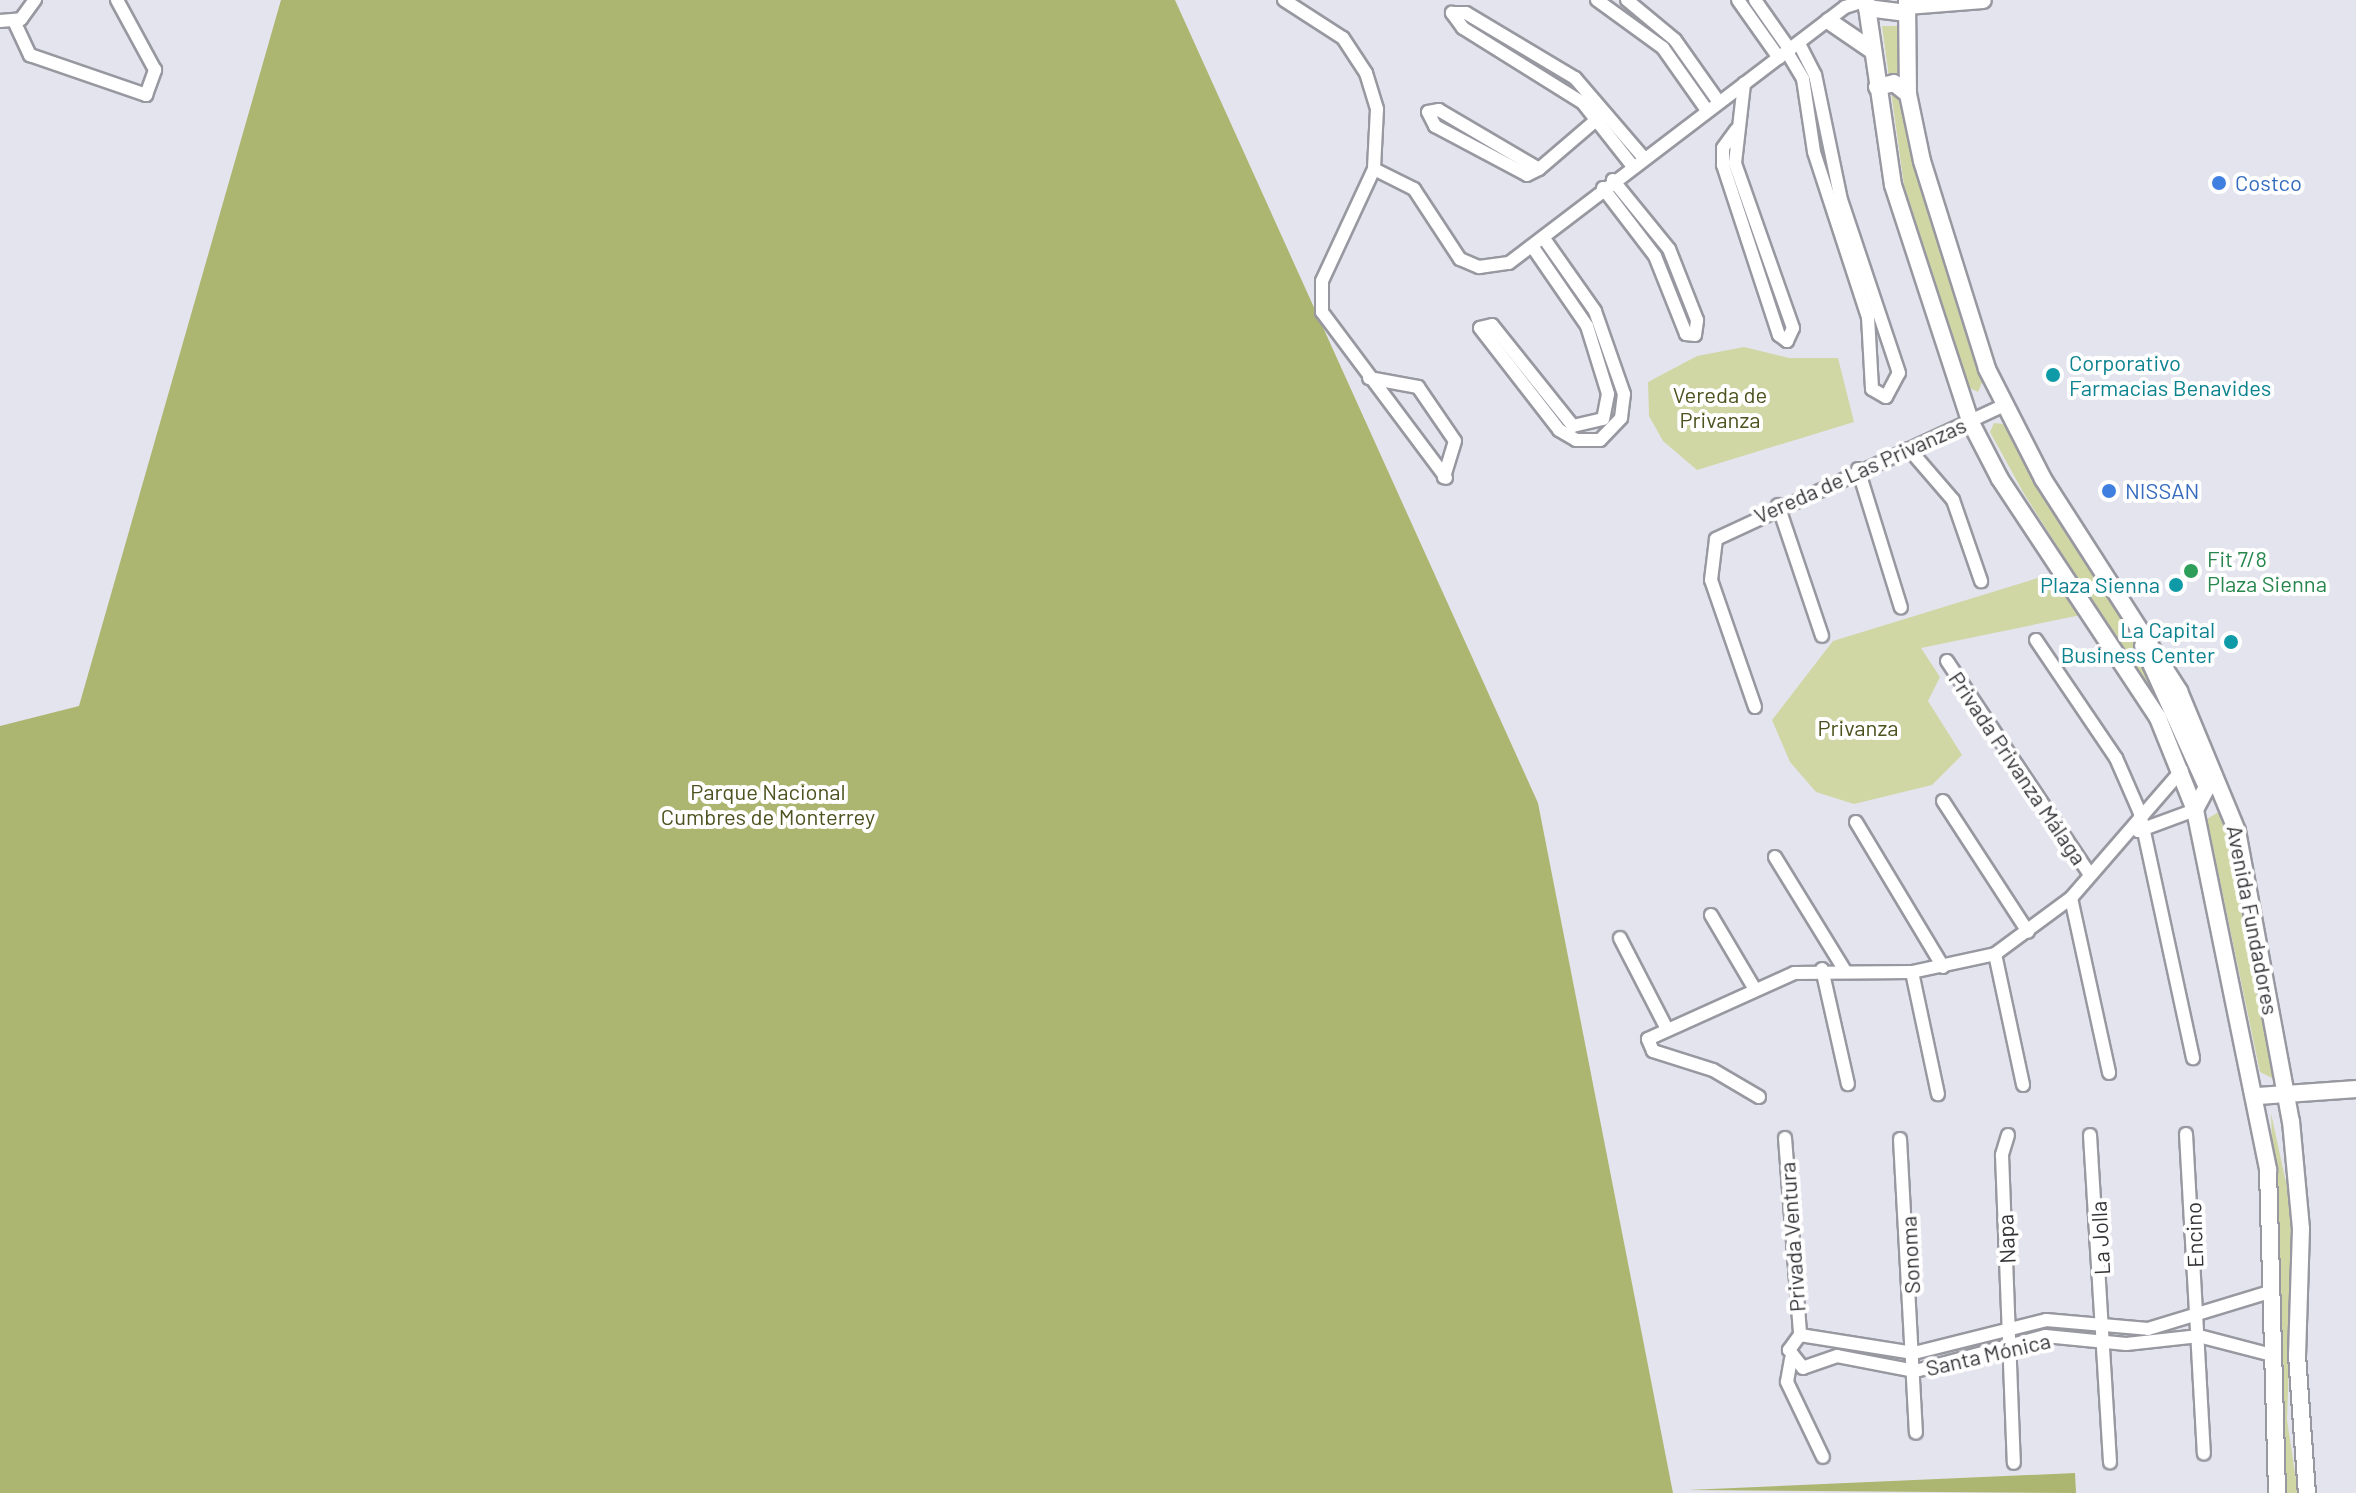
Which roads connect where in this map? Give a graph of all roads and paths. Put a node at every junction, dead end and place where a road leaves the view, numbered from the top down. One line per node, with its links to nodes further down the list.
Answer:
1 (35, 0): 16 (street)
2 (117, 0): 16 (street)
3 (1284, 0): 28 (street)
4 (1597, 0): 13 (street)
5 (1738, 0): 18 (street)
6 (1755, 0): 18 (street)
7 (1955, 0): 8 (main road); 12 (main road)
8 (1983, 0)
9 (1629, 2): 13 (street); 24 (street)
10 (1846, 3): 11 (street); 14 (street)
11 (1867, 3): 12 (main road); 14 (street); 19 (main road, Avenida Fundadores)
12 (1907, 6): 23 (main road, Avenida Fundadores)
13 (1623, 17): 25 (street)
14 (1831, 20): 18 (street); 19 (main road)
15 (0, 21): 16 (street)
16 (14, 21)
17 (1526, 49): 20 (street); 20 (street); 26 (street)
18 (1789, 51): 21 (street); 31 (street)
19 (1873, 51): 22 (main road, Avenida Fundadores)
20 (1518, 62): 26 (street)
21 (1744, 84): 24 (street); 33 (street)
22 (1877, 87): 23 (main road); 39 (main road, Avenida Fundadores)
23 (1908, 94): 38 (main road, Avenida Fundadores)
24 (1718, 101): 25 (street)
25 (1706, 109): 27 (street)
26 (1603, 114): 27 (street); 29 (street)
27 (1637, 160): 30 (street)
28 (1374, 169): 34 (street); 36 (street)
29 (1539, 169): 29 (street)
30 (1608, 184): 30 (street); 32 (street)
31 (1835, 202): 31 (street)
32 (1543, 237): 34 (street); 35 (street)
33 (1755, 241): 33 (street)
34 (1532, 246): 35 (street)
35 (1588, 313): 40 (street); 41 (street)
36 (1369, 378): 36 (street)
37 (1530, 383): 37 (street); 40 (street); 41 (street)
38 (2003, 406): 39 (street, Vereda de Las Privanzas); 48 (main road, Avenida Fundadores)
39 (1970, 421): 42 (street, Vereda de Las Privanzas); 52 (main road, Avenida Fundadores)
40 (1594, 426): 41 (street)
41 (1600, 440)
42 (1909, 449): 43 (street, Vereda de Las Privanzas); 45 (street)
43 (1858, 469): 44 (street, Vereda de Las Privanzas); 46 (street)
44 (1778, 505): 47 (street); 51 (street, Vereda de Las Privanzas)
45 (1981, 581)
46 (1901, 608)
47 (1822, 636)
48 (2144, 636): 54 (main road); 77 (main road, Avenida Fundadores)
49 (2036, 640): 55 (street)
50 (1947, 661): 60 (street, Privada Privanza Málaga)
51 (1755, 707)
52 (2182, 770): 54 (main road, Avenida Fundadores); 55 (street)
53 (1943, 801): 63 (street)
54 (2195, 810): 57 (street); 79 (main road, Avenida Fundadores)
55 (2140, 813): 57 (street); 58 (street)
56 (1856, 822): 66 (street)
57 (2145, 828): 58 (street); 72 (street)
58 (2124, 837): 60 (street)
59 (1775, 857): 68 (street)
60 (2090, 875): 61 (street)
61 (2071, 898): 63 (street); 73 (street, Privada Privanza Málaga)
62 (1711, 915): 70 (street)
63 (2028, 932): 65 (street)
64 (1620, 938): 71 (street)
65 (1995, 954): 66 (street); 75 (street)
66 (1943, 967): 69 (street)
67 (1822, 969): 68 (street); 70 (street); 74 (street)
68 (1845, 971): 69 (street)
69 (1912, 972): 78 (street)
70 (1753, 986): 71 (street)
71 (1665, 1025): 80 (street)
72 (2193, 1058)
73 (2109, 1073)
74 (1848, 1084)
75 (2023, 1085)
76 (2356, 1089): 77 (main road)
77 (2286, 1092): 79 (main road); 106 (main road, Avenida Fundadores)
78 (1938, 1094)
79 (2259, 1096): 86 (main road, Avenida Fundadores)
80 (1759, 1097)
81 (2186, 1134): 87 (street, Encino)
82 (2008, 1135): 89 (street, Napa)
83 (2090, 1135): 88 (street, La Jolla)
84 (1785, 1138): 90 (street, Privada Ventura)
85 (1900, 1139): 95 (street, Sonoma)
86 (2270, 1292): 87 (street, Santa Mónica); 96 (main road, Avenida Fundadores)
87 (2198, 1316): 88 (street, Santa Mónica); 91 (street, Encino)
88 (2104, 1323): 89 (street, Santa Mónica); 92 (street, La Jolla)
89 (2010, 1326): 94 (street, Napa); 95 (street, Santa Mónica)
90 (1800, 1335): 93 (street, Santa Mónica); 98 (street)
91 (2199, 1336): 92 (street, Santa Mónica); 96 (street, Santa Mónica); 101 (street, Encino)
92 (2105, 1340): 94 (street, Santa Mónica); 103 (street, La Jolla)
93 (1838, 1341): 95 (street, Santa Mónica); 97 (street)
94 (2010, 1344): 99 (street, Santa Mónica); 104 (street, Napa)
95 (1914, 1353): 99 (street, Sonoma)
96 (2268, 1354): 105 (main road, Avenida Fundadores)
97 (1837, 1356): 98 (street, Santa Mónica); 99 (street, Santa Mónica)
98 (1791, 1359): 102 (street)
99 (1915, 1371): 100 (street, Sonoma)
100 (1916, 1433)
101 (2204, 1453)
102 (1823, 1457)
103 (2110, 1462)
104 (2014, 1463)
105 (2277, 1493)
106 (2307, 1493)

